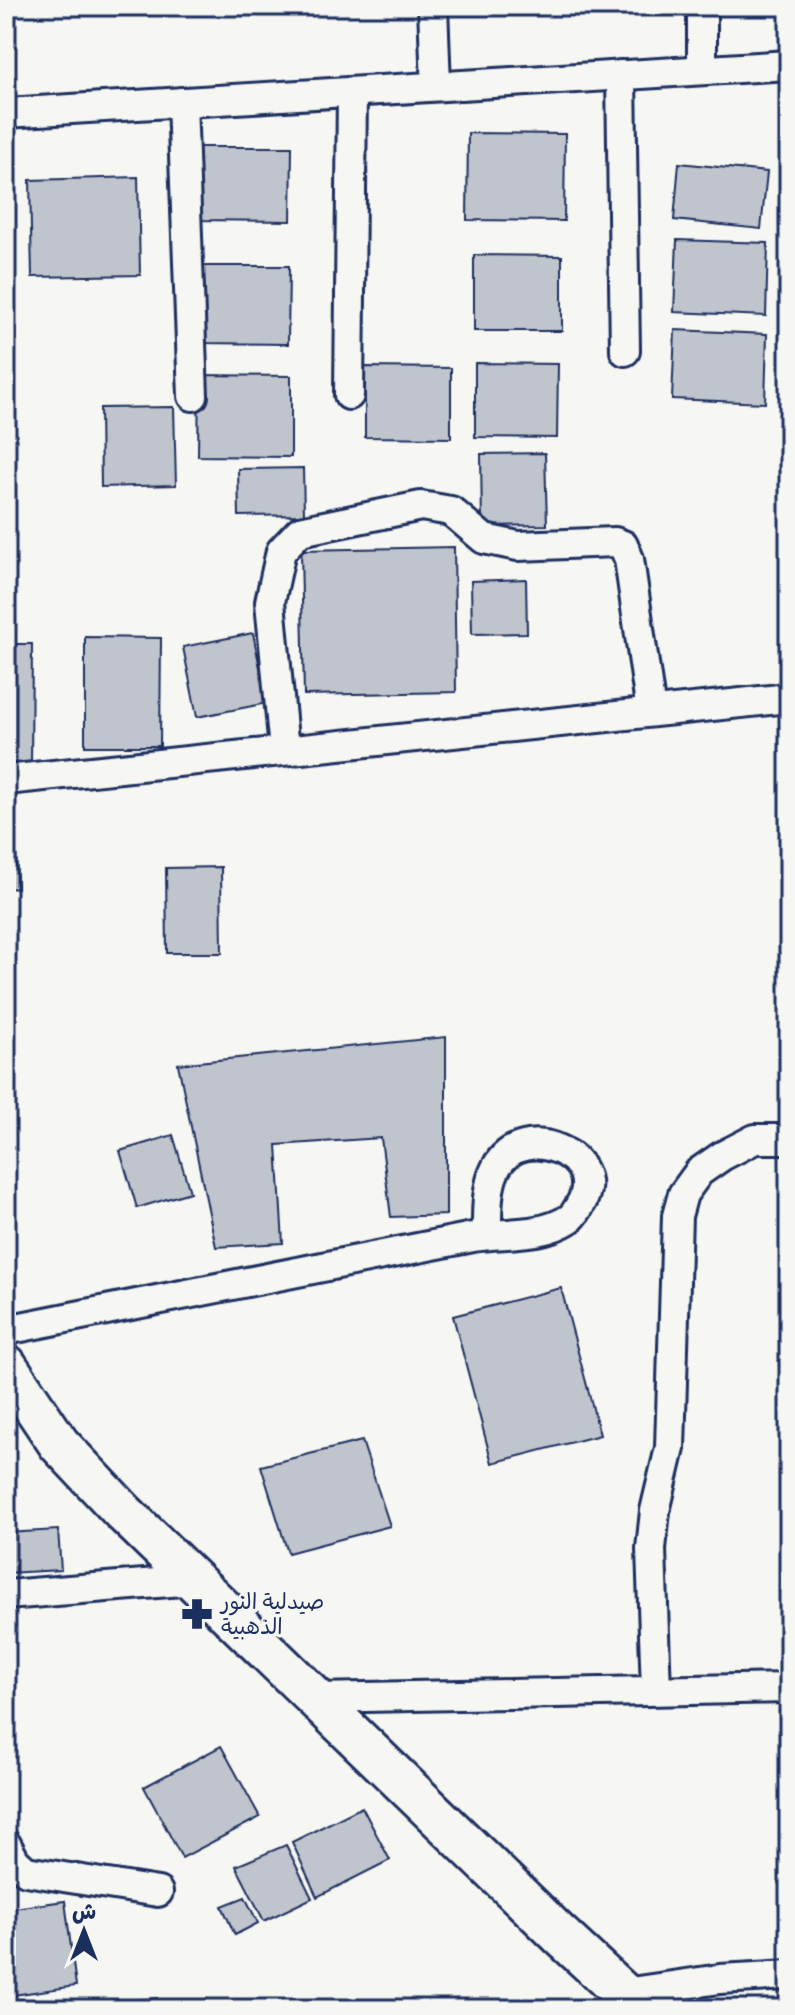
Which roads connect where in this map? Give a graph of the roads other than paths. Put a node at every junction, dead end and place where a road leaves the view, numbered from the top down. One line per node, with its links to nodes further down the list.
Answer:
1 (433, 6): 6 (street)
2 (702, 6): 4 (street)
3 (789, 65): 4 (street)
4 (702, 70): 5 (street)
5 (621, 75): 6 (street); 10 (street)
6 (436, 86): 7 (street)
7 (352, 92): 8 (street); 11 (street)
8 (182, 102): 9 (street); 12 (street)
9 (6, 113)
10 (625, 351)
11 (349, 395)
12 (193, 396)
13 (789, 698): 14 (street)
14 (651, 712): 15 (street); 15 (street)
15 (284, 750): 16 (street)
16 (6, 780)
17 (789, 1139): 24 (street)
18 (487, 1235): 19 (street)
19 (6, 1330)
20 (6, 1365): 21 (main road)
21 (195, 1580): 22 (street); 25 (main road)
22 (6, 1595)
23 (789, 1688): 24 (street)
24 (656, 1690): 25 (street)
25 (318, 1698): 29 (main road)
26 (6, 1844): 27 (street)
27 (158, 1892)
28 (789, 1975): 29 (street)
29 (632, 2001)

